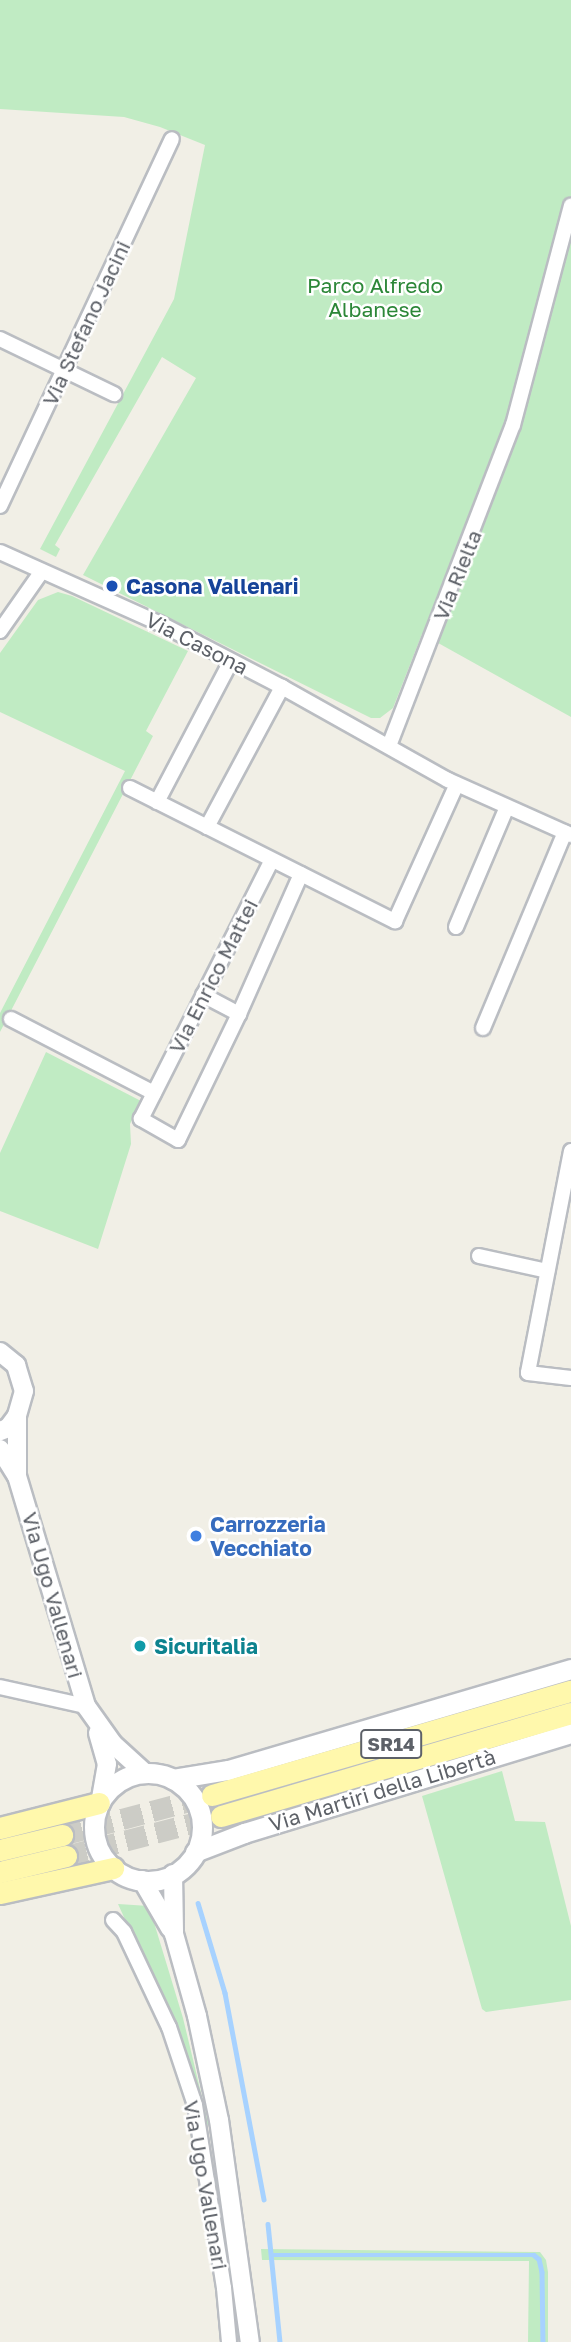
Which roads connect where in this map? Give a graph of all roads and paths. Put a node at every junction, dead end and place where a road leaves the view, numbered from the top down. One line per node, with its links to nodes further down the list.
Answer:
1 (172, 139): 4 (street, Via Stefano Jacini)
2 (571, 206): 12 (street, Via Rielta)
3 (0, 339): 4 (street)
4 (63, 369): 5 (street); 6 (street, Via Stefano Jacini)
5 (114, 394)
6 (0, 506)
7 (0, 552): 8 (street, Via Casona)
8 (42, 570): 9 (street); 10 (street, Via Casona)
9 (0, 631)
10 (231, 660): 11 (street, Via Casona); 15 (street)
11 (282, 687): 12 (street, Via Casona); 17 (street)
12 (389, 746): 13 (street)
13 (457, 783): 16 (street); 20 (street)
14 (130, 788): 15 (street)
15 (157, 802): 17 (street)
16 (507, 807): 18 (street); 21 (street)
17 (207, 827): 19 (street)
18 (568, 834): 25 (street)
19 (272, 860): 20 (street); 22 (street, Via Enrico Mattei)
20 (301, 874): 23 (street)
21 (456, 927)
22 (203, 995): 23 (street); 26 (street, Via Enrico Mattei)
23 (239, 1014): 26 (street, Via Enrico Mattei)
24 (11, 1019): 26 (street)
25 (483, 1028)
26 (154, 1093)
27 (571, 1151): 29 (street)
28 (479, 1256): 29 (street)
29 (547, 1271): 31 (street)
30 (0, 1352): 32 (street, Via Ugo Vallenari)
31 (571, 1378)
32 (17, 1416): 33 (street); 35 (street, Via Ugo Vallenari)
33 (0, 1431)
34 (0, 1449): 35 (street, Via Ugo Vallenari)
35 (17, 1476): 39 (street, Via Ugo Vallenari)
36 (571, 1669): 43 (main road)
37 (0, 1687): 39 (street)
38 (571, 1691): 44 (main road, Via Martiri della Libertà / SR14)
39 (89, 1710): 42 (street); 45 (street, Via Ugo Vallenari)
40 (571, 1713): 46 (main road, Via Martiri della Libertà / SR14)
41 (571, 1733): 49 (main road, Via Martiri della Libertà)
42 (145, 1773): 43 (main road); 45 (main road)
43 (173, 1779): 49 (main road)
44 (212, 1795)
45 (100, 1801): 47 (main road); 50 (main road)
46 (221, 1816)
47 (0, 1828)
48 (0, 1850): 51 (main road)
49 (195, 1852): 52 (main road)
50 (113, 1868): 53 (main road); 54 (main road)
51 (0, 1872)
52 (173, 1874): 53 (main road); 56 (street, Via Ugo Vallenari)
53 (142, 1880): 56 (street, Via Ugo Vallenari)
54 (0, 1893)
55 (113, 1920): 57 (street, Via Ugo Vallenari)
56 (174, 1934): 58 (street, Via Ugo Vallenari)
57 (229, 2342)
58 (250, 2342)

